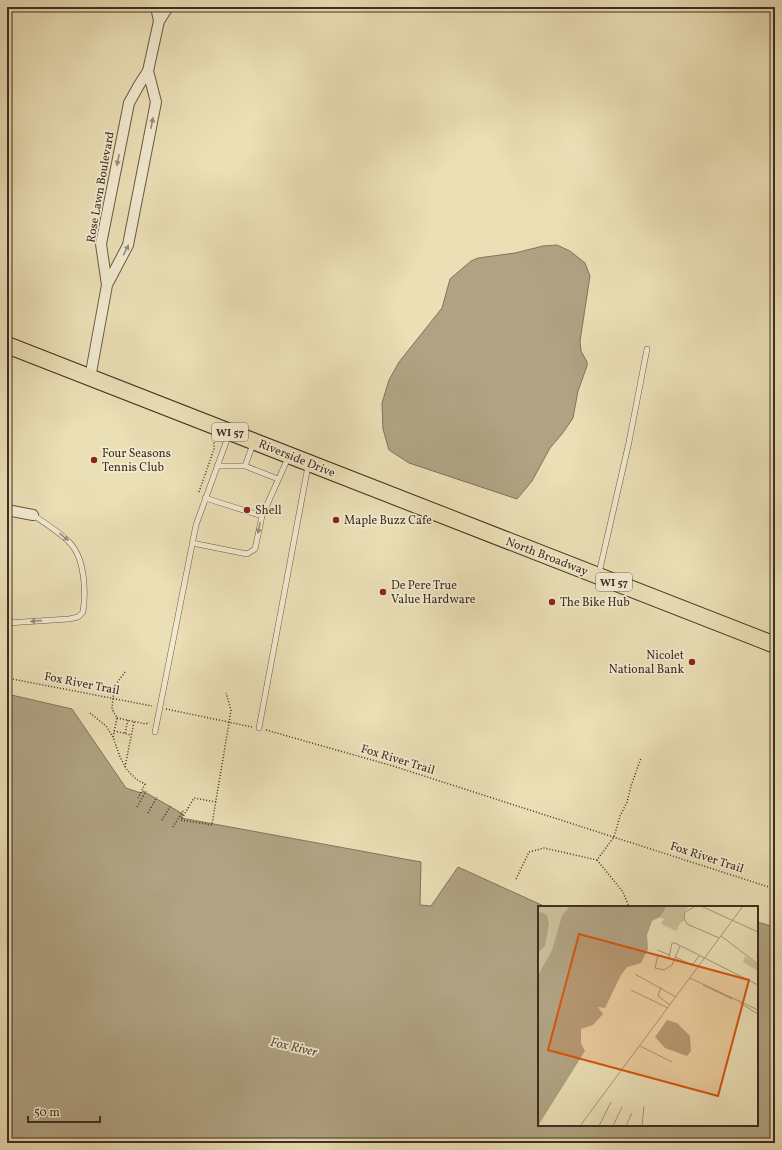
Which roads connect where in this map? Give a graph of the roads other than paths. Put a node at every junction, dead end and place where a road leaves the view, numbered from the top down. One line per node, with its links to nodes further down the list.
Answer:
1 (156, 7): 3 (street, Rose Lawn Boulevard)
2 (168, 7): 3 (street)
3 (159, 21): 4 (street, Rose Lawn Boulevard)
4 (148, 71): 5 (street, Rose Lawn Boulevard, one-way to 5); 5 (street, one-way to 4)
5 (107, 285): 8 (street, Rose Lawn Boulevard)
6 (7, 345): 8 (main road, Riverside Drive / WI 57)
7 (646, 348): 22 (lane)
8 (90, 378): 9 (main road, Riverside Drive / WI 57)
9 (230, 431): 10 (main road, Riverside Drive / WI 57); 13 (lane)
10 (254, 441): 11 (main road, Riverside Drive / WI 57); 14 (lane)
11 (289, 455): 12 (main road, Riverside Drive / WI 57); 15 (lane)
12 (309, 463): 20 (main road, Riverside Drive / WI 57); 25 (lane)
13 (217, 466): 14 (lane); 16 (lane)
14 (245, 466): 15 (lane)
15 (278, 479): 19 (lane)
16 (205, 498): 19 (lane); 21 (lane)
17 (7, 510): 18 (street)
18 (33, 515): 23 (lane, one-way to 23)
19 (262, 516): 21 (lane, one-way to 21)
20 (453, 520): 22 (main road, North Broadway / WI 57)
21 (192, 543): 26 (lane)
22 (599, 576): 24 (main road, North Broadway / WI 57)
23 (7, 623)
24 (775, 645)
25 (259, 728)
26 (155, 732)

